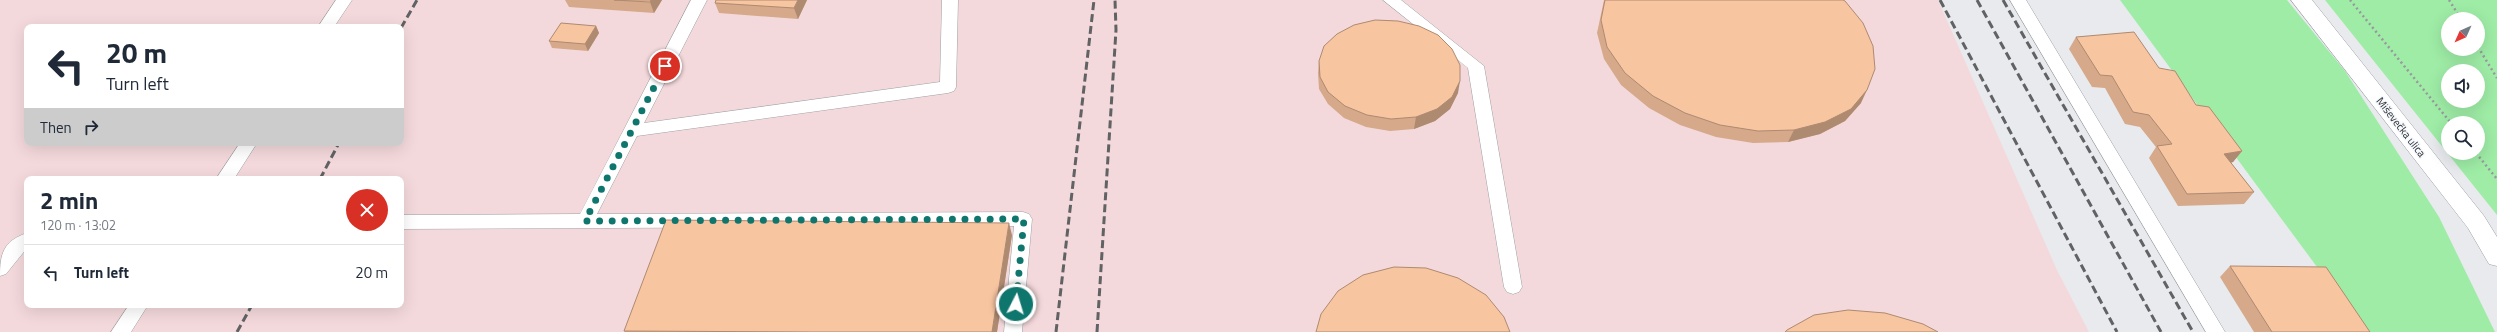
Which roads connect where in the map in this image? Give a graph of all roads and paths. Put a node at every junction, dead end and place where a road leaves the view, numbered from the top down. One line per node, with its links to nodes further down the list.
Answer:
1 (344, 0): 10 (lane)
2 (699, 0): 14 (lane)
3 (950, 0): 14 (lane)
4 (1391, 0): 24 (lane)
5 (2018, 0): 28 (lane)
6 (2301, 0): 22 (street, Miševečka ulica)
7 (2350, 0): 13 (path)
8 (2450, 0): 9 (path)
9 (2457, 12)
10 (328, 24)
11 (2484, 56): 12 (path)
12 (2497, 78)
13 (2445, 116)
14 (631, 131): 19 (lane)
15 (247, 146): 17 (lane)
16 (2482, 160): 18 (path)
17 (227, 176)
18 (2497, 179)
19 (585, 221): 20 (lane); 27 (lane)
20 (404, 222)
21 (24, 242): 23 (lane)
22 (2497, 257)
23 (0, 269)
24 (1513, 287)
25 (137, 308): 26 (lane)
26 (120, 332)
27 (1013, 332)
28 (2216, 332)

